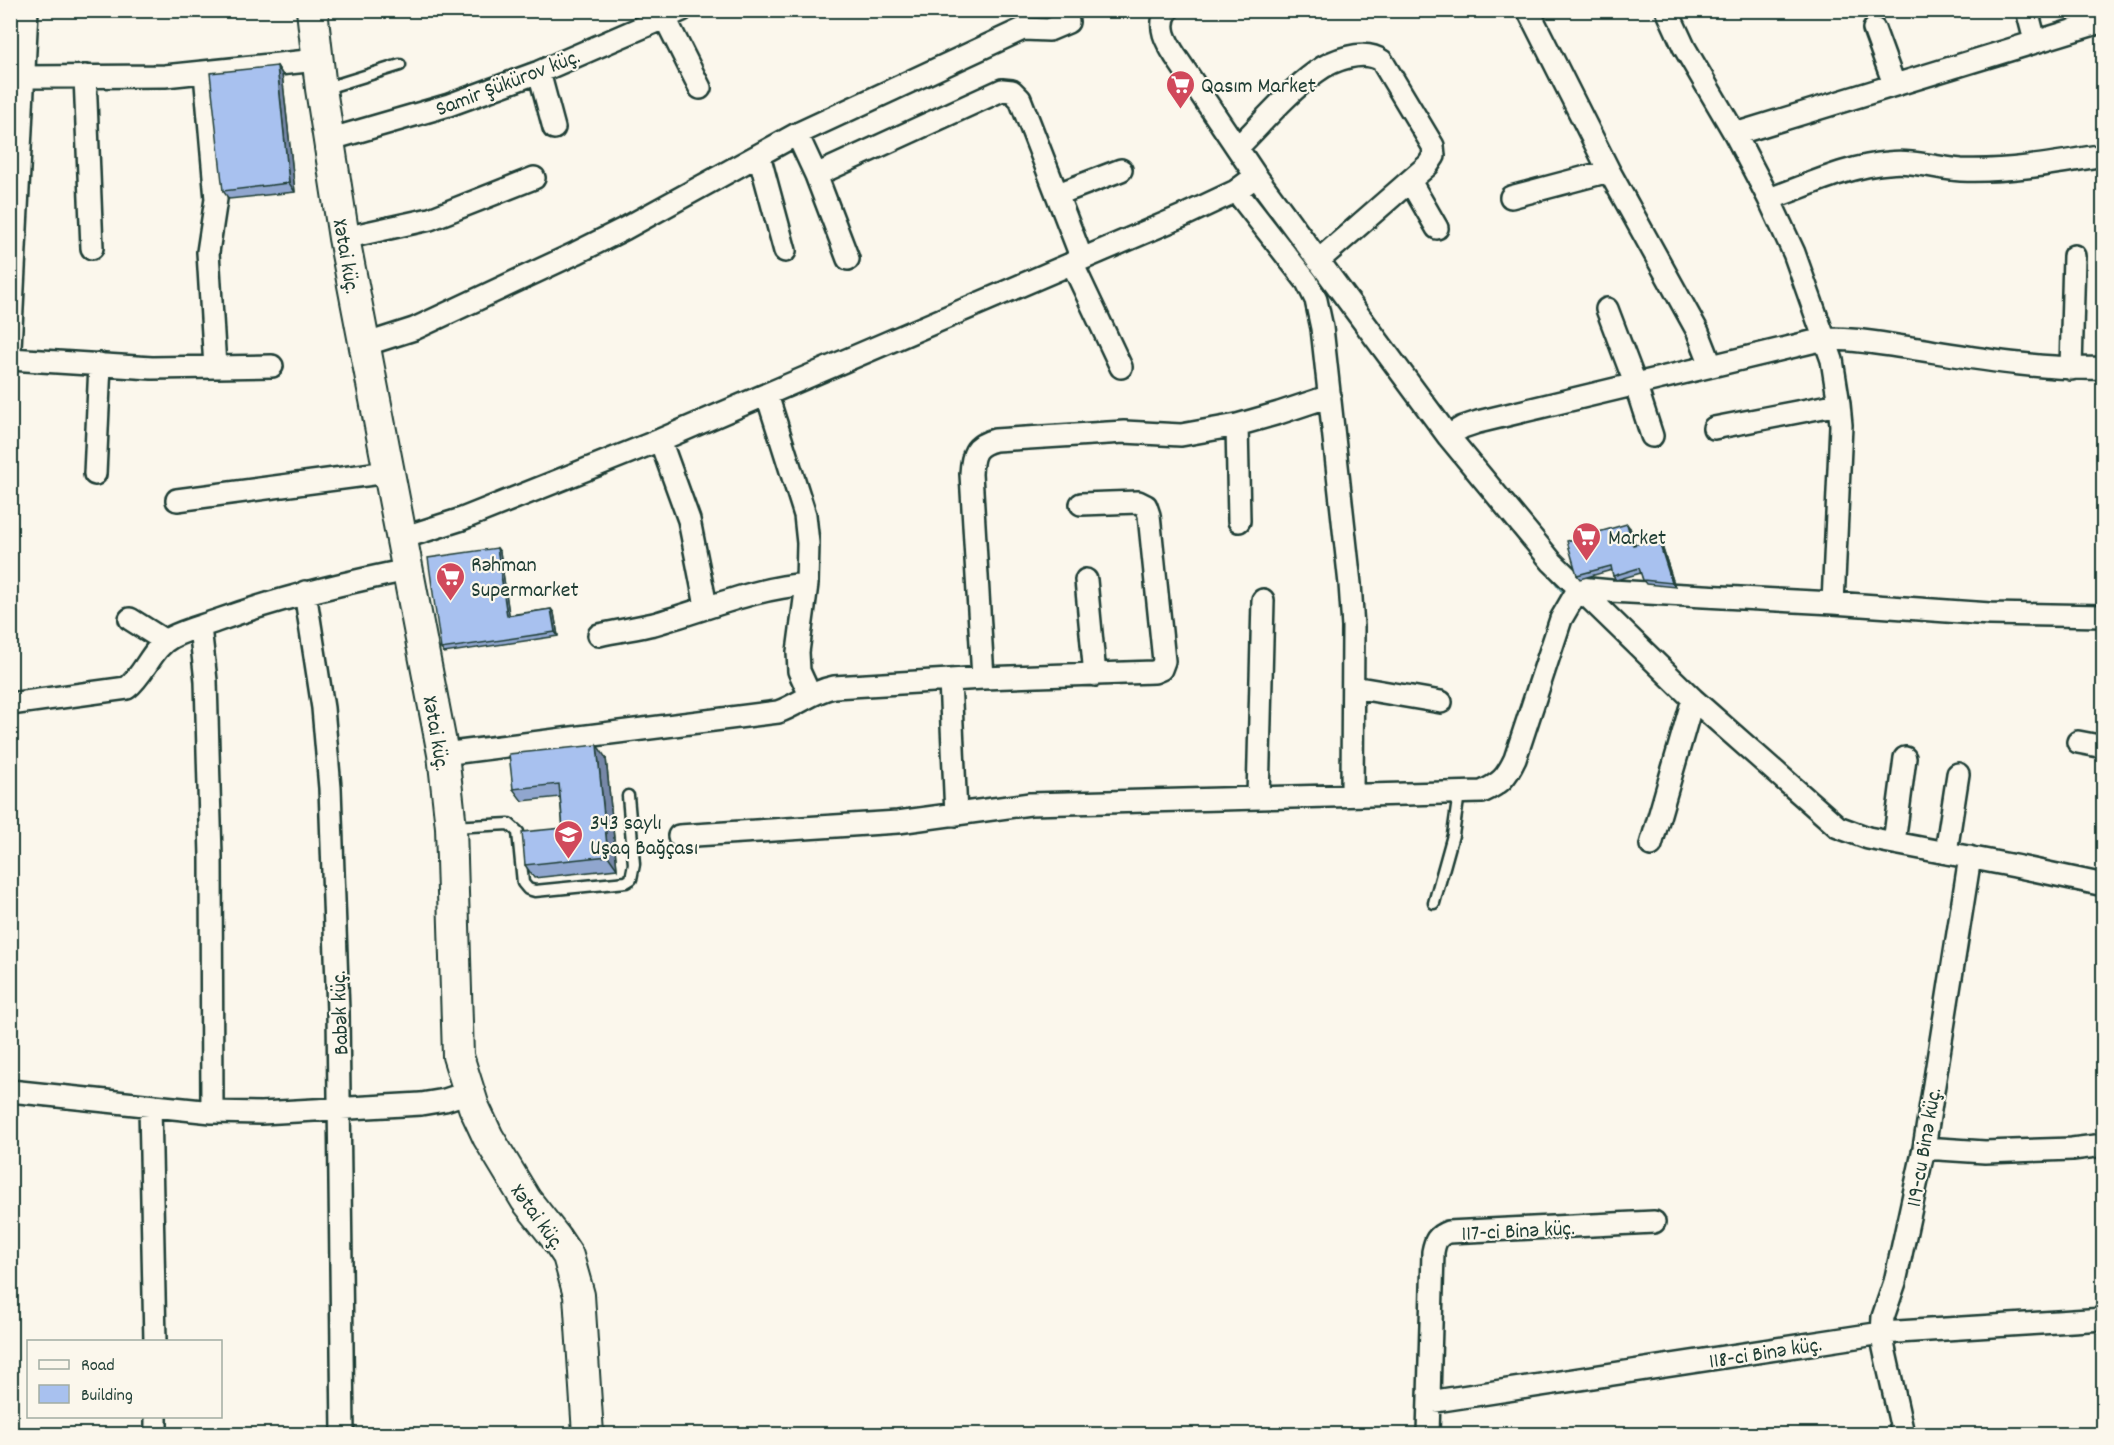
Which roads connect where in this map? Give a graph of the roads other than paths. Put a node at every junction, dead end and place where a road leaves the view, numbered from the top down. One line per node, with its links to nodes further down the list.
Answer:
1 (27, 10): 16 (street)
2 (312, 10): 15 (street, Xətai küç.)
3 (1528, 10): 28 (street)
4 (1667, 10): 22 (street)
5 (2028, 10): 11 (street)
6 (1163, 12): 24 (street)
7 (674, 14): 13 (street, Samir Şükürov küç.); 19 (street)
8 (2103, 21): 11 (street)
9 (1068, 22): 21 (street)
10 (1874, 28): 18 (street)
11 (2035, 41): 18 (street)
12 (400, 65): 15 (lane)
13 (539, 72): 20 (street); 23 (street, Samir Şükürov küç.)
14 (205, 73): 15 (street); 17 (street); 53 (street)
15 (319, 75): 23 (street, Xətai küç.)
16 (23, 76): 17 (street); 48 (street)
17 (85, 76): 39 (street)
18 (1894, 84): 22 (street)
19 (700, 88)
20 (554, 128)
21 (797, 134): 25 (street); 29 (street)
22 (1735, 134): 36 (street)
23 (328, 140): 38 (street, Xətai küç.)
24 (1238, 147): 30 (street); 32 (street)
25 (759, 155): 40 (street); 47 (street)
26 (2103, 155): 36 (street)
27 (1121, 170): 34 (street)
28 (1609, 171): 35 (street); 51 (street)
29 (816, 175): 34 (street); 42 (street)
30 (1256, 176): 33 (street); 44 (street)
31 (534, 178): 38 (street)
32 (1410, 181): 37 (street); 44 (street)
33 (1236, 191): 43 (street); 59 (street)
34 (1058, 194): 43 (street)
35 (1511, 197)
36 (1769, 199): 46 (street)
37 (1437, 228)
38 (344, 238): 47 (street, Xətai küç.)
39 (92, 248)
40 (784, 251)
41 (2074, 256): 56 (street)
42 (848, 259)
43 (1077, 261): 54 (street); 58 (street)
44 (1318, 261): 63 (street)
45 (1607, 309): 57 (street)
46 (1824, 339): 51 (street); 56 (street); 60 (street)
47 (364, 345): 66 (street, Xətai küç.)
48 (10, 348)
49 (10, 359): 50 (street)
50 (100, 364): 53 (street); 67 (street)
51 (1711, 365): 57 (street)
52 (272, 366): 53 (street)
53 (215, 367)
54 (1121, 367)
55 (2103, 368): 56 (street)
56 (2071, 369)
57 (1635, 383): 63 (street); 64 (street)
58 (767, 395): 65 (street); 74 (street)
59 (1330, 396): 61 (street); 88 (street)
60 (1839, 404): 62 (street); 78 (street)
61 (1237, 425): 70 (street); 86 (street)
62 (1714, 428)
63 (1448, 436): 75 (street)
64 (1652, 436)
65 (660, 440): 71 (street); 79 (street)
66 (388, 472): 68 (street); 71 (street, Xətai küç.)
67 (95, 474)
68 (177, 500)
69 (1081, 504): 85 (street)
70 (1239, 520)
71 (402, 538): 72 (street, Xətai küç.)
72 (408, 570): 76 (street); 95 (street, Xətai küç.)
73 (1086, 580): 85 (street)
74 (807, 584): 79 (street); 89 (street)
75 (1579, 588): 78 (street); 90 (street); 98 (street)
76 (305, 592): 82 (street); 114 (street, Babək küç.)
77 (1263, 600): 101 (street)
78 (1833, 603): 80 (street)
79 (706, 606): 83 (street)
80 (2103, 616)
81 (130, 619): 84 (street)
82 (200, 627): 84 (street); 115 (street)
83 (599, 634)
84 (165, 641): 92 (street)
85 (1095, 675): 86 (street)
86 (983, 678): 87 (street)
87 (950, 680): 89 (street); 102 (street)
88 (1353, 687): 91 (street); 99 (street)
89 (810, 695): 95 (street)
90 (1693, 699): 105 (street); 106 (street)
91 (1441, 702)
92 (10, 704)
93 (2078, 742): 94 (street)
94 (2103, 747)
95 (443, 754): 103 (street, Xətai küç.)
96 (1905, 758): 105 (street)
97 (1958, 774): 107 (street)
98 (1460, 793): 99 (street); 110 (lane)
99 (1352, 794): 101 (street)
100 (628, 796): 103 (lane)
101 (1258, 798): 102 (street)
102 (956, 815): 104 (street)
103 (451, 827): 112 (street, Xətai küç.)
104 (679, 836)
105 (1894, 843): 107 (street)
106 (1651, 845)
107 (1946, 852): 108 (street)
108 (1970, 856): 109 (street); 117 (street, 119-cu Binə küç.)
109 (2103, 885)
110 (1434, 903)
111 (10, 1091): 113 (street)
112 (469, 1092): 114 (street); 126 (street, Xətai küç.)
113 (150, 1106): 115 (street); 121 (street)
114 (340, 1109): 115 (street); 125 (street, Babək küç.)
115 (212, 1112)
116 (2103, 1145): 117 (street)
117 (1924, 1148): 120 (street, 119-cu Binə küç.)
118 (1654, 1222): 122 (street, 117-ci Binə küç.)
119 (2103, 1320): 120 (street, 118-ci Binə küç.)
120 (1882, 1333): 122 (street, 118-ci Binə küç.); 128 (street, 119-cu Binə küç.)
121 (155, 1340)
122 (1429, 1402): 127 (street, 117-ci Binə küç.)
123 (156, 1418): 124 (street)
124 (156, 1434)
125 (343, 1434)
126 (588, 1434)
127 (1428, 1434)
128 (1903, 1434)

